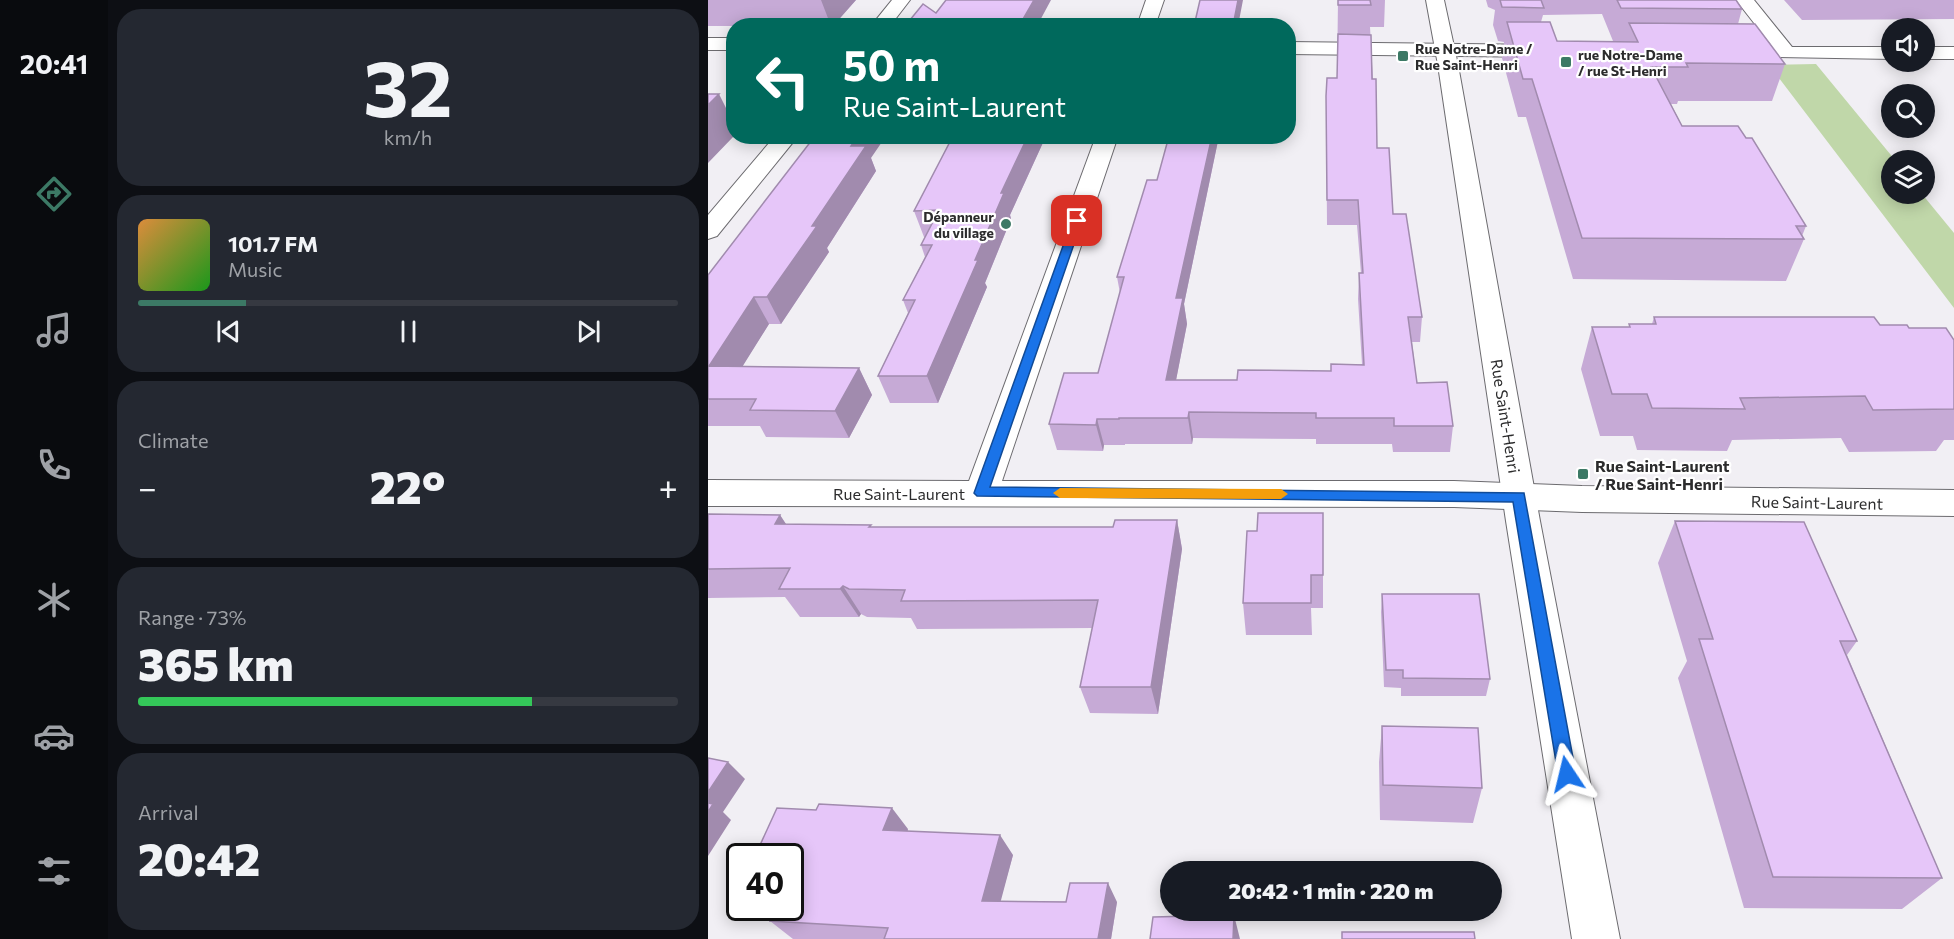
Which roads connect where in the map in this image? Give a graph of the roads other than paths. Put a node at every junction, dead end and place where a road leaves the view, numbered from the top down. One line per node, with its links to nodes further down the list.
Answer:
1 (901, 0): 5 (street)
2 (1155, 0): 6 (street)
3 (1435, 0): 10 (street, Rue Saint-Henri)
4 (1745, 0): 13 (street)
5 (886, 18)
6 (1149, 18)
7 (708, 44): 8 (street)
8 (726, 44)
9 (1296, 48): 10 (street)
10 (1445, 50): 11 (street); 22 (street, Rue Saint-Henri)
11 (1564, 52)
12 (1713, 52): 13 (street)
13 (1787, 53): 14 (street)
14 (1881, 53)
15 (1935, 53): 16 (street)
16 (1954, 53)
17 (780, 144): 19 (street)
18 (1104, 144): 21 (street)
19 (708, 231)
20 (708, 493): 21 (street, Rue Saint-Laurent)
21 (981, 493): 22 (street, Rue Saint-Laurent)
22 (1519, 496): 23 (street, Rue Saint-Laurent); 24 (street, Rue Saint-Henri)
23 (1954, 503)
24 (1596, 939)

